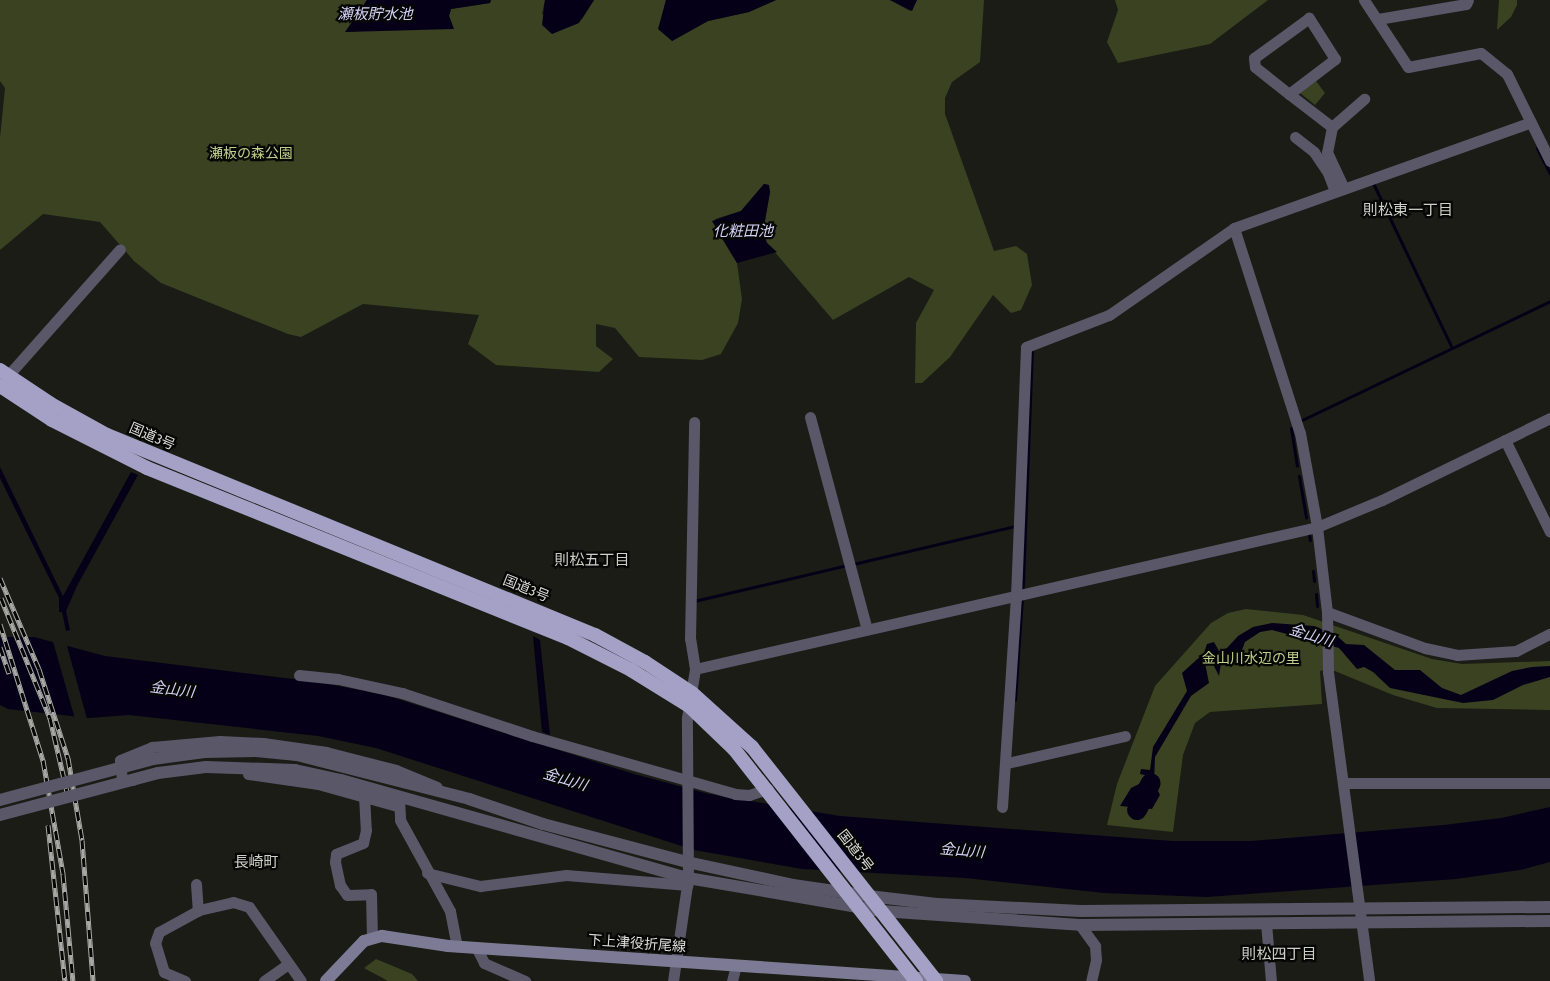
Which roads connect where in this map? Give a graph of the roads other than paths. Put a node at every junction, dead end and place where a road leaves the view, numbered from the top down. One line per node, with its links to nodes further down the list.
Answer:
1 (1364, 0): 3 (street)
2 (1468, 0): 3 (street)
3 (1378, 19): 6 (street)
4 (1289, 94): 4 (street); 7 (street)
5 (1364, 99): 7 (street)
6 (1531, 122): 9 (street); 10 (street)
7 (1332, 127): 10 (street)
8 (1295, 137): 10 (street)
9 (1550, 161)
10 (1339, 190): 11 (street)
11 (1234, 228): 18 (street); 20 (street)
12 (120, 249): 13 (street)
13 (2, 379): 26 (highway, 国道3号)
14 (810, 417): 22 (street)
15 (1550, 418): 17 (street)
16 (694, 422): 24 (street)
17 (1505, 440): 18 (street); 19 (street)
18 (1317, 527): 20 (street); 21 (street)
19 (1550, 532)
20 (1016, 596): 22 (street); 28 (street)
21 (1328, 612): 23 (street); 30 (street)
22 (867, 630): 24 (street)
23 (1550, 634)
24 (695, 669): 26 (street)
25 (299, 675): 29 (street)
26 (690, 700): 29 (street); 32 (highway, 国道3号); 44 (highway, 国道3号)
27 (1125, 736): 28 (street)
28 (1007, 763): 37 (street)
29 (685, 780): 32 (street); 39 (street)
30 (1343, 783): 31 (street); 46 (street)
31 (1550, 783)
32 (769, 792): 43 (highway, 国道3号)
33 (364, 795): 35 (street); 36 (street); 54 (street)
34 (0, 800): 35 (street, bridge)
35 (469, 800): 39 (street)
36 (398, 801): 38 (street, bridge); 40 (street); 41 (street)
37 (1002, 808)
38 (0, 815)
39 (687, 862): 41 (street); 43 (street)
40 (427, 873): 41 (street); 55 (street)
41 (688, 882): 45 (street); 57 (street)
42 (196, 884): 48 (street)
43 (843, 891): 44 (street); 45 (highway, 国道3号)
44 (869, 896): 46 (street); 49 (highway, 国道3号)
45 (859, 907): 49 (street); 60 (highway, 国道3号)
46 (1358, 907): 47 (street); 52 (street)
47 (1550, 907)
48 (198, 911): 58 (street); 62 (street)
49 (881, 911): 53 (street); 61 (highway, 国道3号)
50 (1550, 921): 52 (street)
51 (1266, 923): 52 (street); 53 (street); 71 (street)
52 (1360, 923): 72 (street)
53 (1080, 925): 70 (street)
54 (372, 937): 55 (main road, 下上津役折尾線); 65 (main road)
55 (457, 946): 56 (main road, 下上津役折尾線)
56 (476, 947): 57 (main road, 下上津役折尾線); 66 (street)
57 (677, 962): 59 (main road, 下上津役折尾線); 67 (street)
58 (288, 964): 63 (street); 64 (street)
59 (736, 964): 60 (main road, 下上津役折尾線); 68 (street)
60 (914, 978): 61 (main road, 下上津役折尾線)
61 (935, 980): 69 (main road, 下上津役折尾線)
62 (185, 981)
63 (264, 981)
64 (301, 981)
65 (326, 981)
66 (525, 981)
67 (672, 981)
68 (732, 981)
69 (965, 981)
70 (1091, 981)
71 (1271, 981)
72 (1369, 981)

